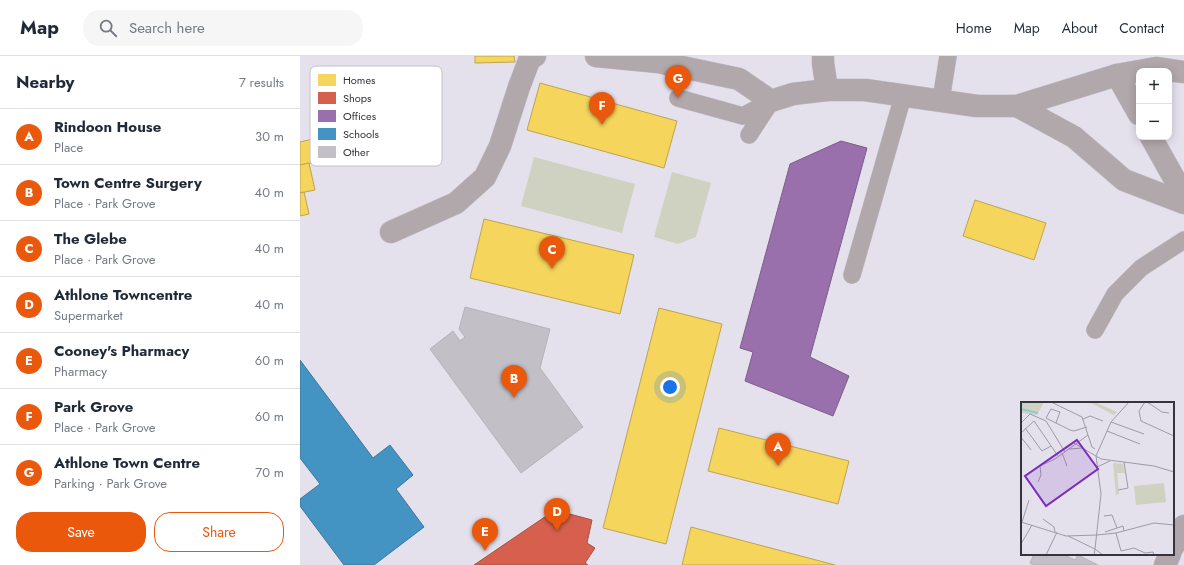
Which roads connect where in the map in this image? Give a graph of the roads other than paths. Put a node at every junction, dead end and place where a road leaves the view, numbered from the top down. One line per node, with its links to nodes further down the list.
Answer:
1 (535, 56): 18 (street)
2 (596, 56): 11 (street)
3 (823, 56): 7 (street)
4 (948, 56): 10 (lane)
5 (1184, 72): 6 (street)
6 (1117, 75): 12 (street); 13 (street)
7 (828, 90): 8 (street); 11 (street)
8 (903, 96): 10 (street); 20 (lane)
9 (678, 98): 11 (lane)
10 (941, 100): 12 (street)
11 (771, 101): 14 (lane)
12 (1018, 106): 17 (street)
13 (1136, 109)
14 (749, 135)
15 (1154, 140): 16 (street)
16 (1184, 196)
17 (1184, 203)
18 (391, 232)
19 (1184, 240): 21 (lane)
20 (852, 275)
21 (1095, 330)
22 (1170, 555): 23 (main road)
23 (1165, 565)

